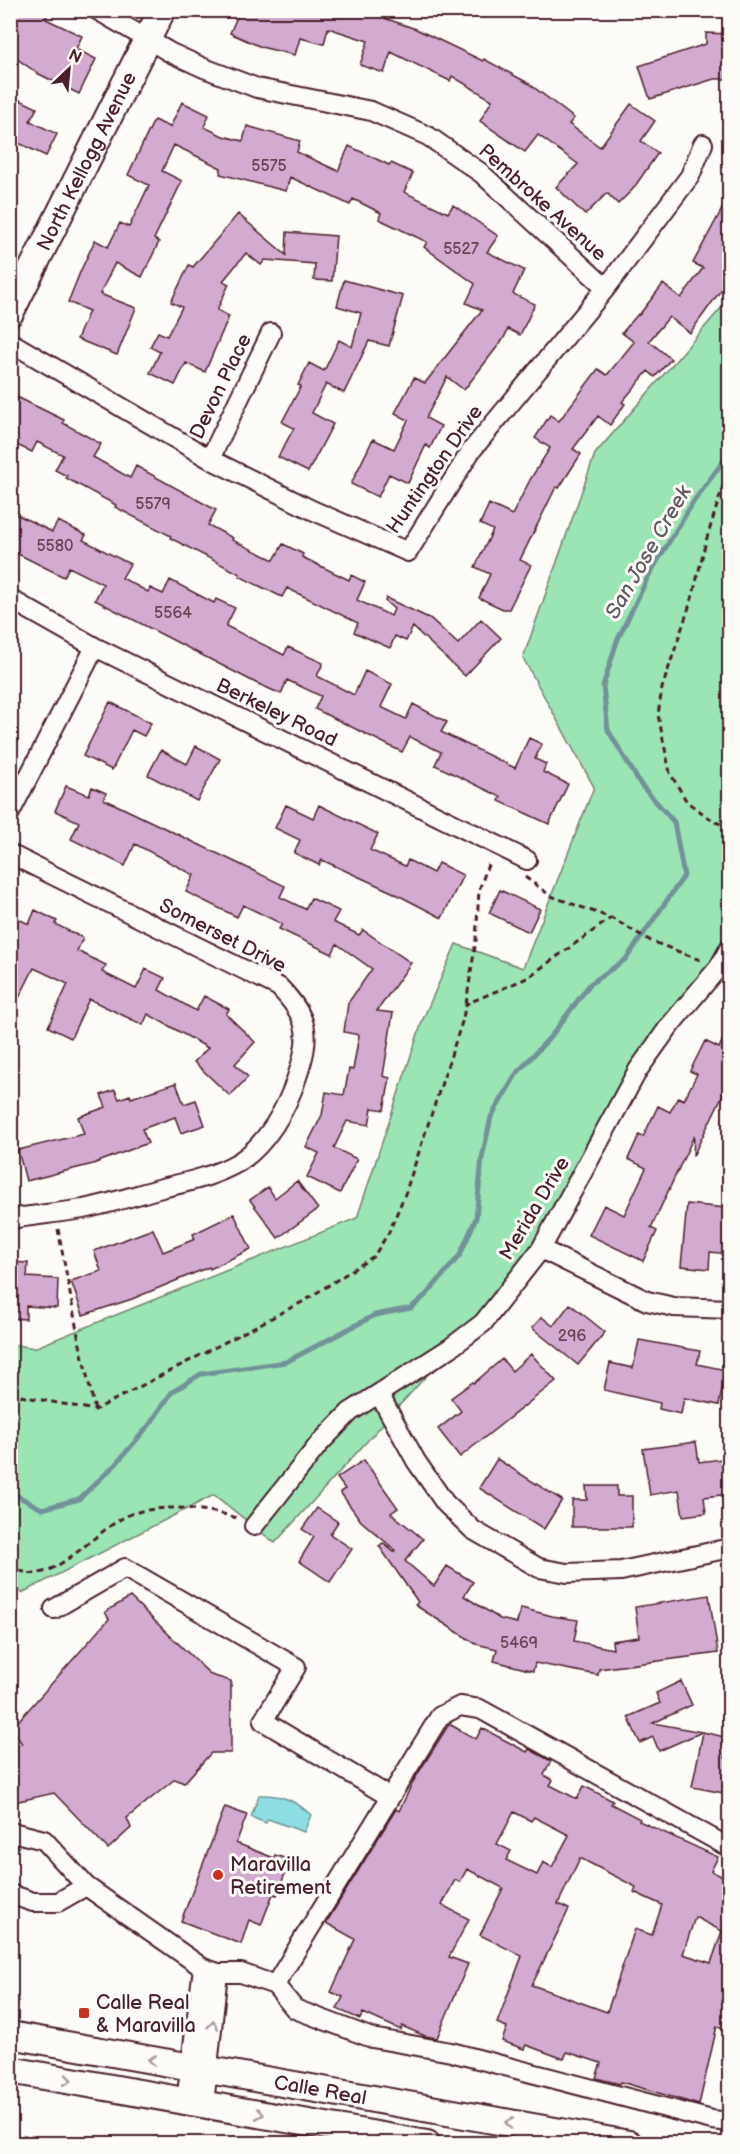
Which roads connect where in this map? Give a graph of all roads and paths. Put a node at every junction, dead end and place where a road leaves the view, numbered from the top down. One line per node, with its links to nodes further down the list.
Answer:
1 (97, 10): 3 (street, Pembroke Avenue)
2 (162, 10): 3 (main road, North Kellogg Avenue)
3 (148, 40): 5 (street, Pembroke Avenue); 6 (main road, North Kellogg Avenue)
4 (703, 144): 5 (street, Huntington Drive)
5 (606, 288): 9 (street, Huntington Drive)
6 (10, 314)
7 (271, 333): 9 (street, Devon Place)
8 (10, 342): 9 (street, Huntington Drive)
9 (210, 459)
10 (729, 476): 14 (path)
11 (10, 599): 12 (street, Berkeley Road)
12 (95, 647): 13 (street); 15 (street, Berkeley Road)
13 (10, 813)
14 (729, 827)
15 (496, 844): 17 (street, Berkeley Road); 21 (path)
16 (10, 854): 22 (street, Somerset Drive)
17 (527, 860): 18 (path)
18 (611, 918): 20 (path); 21 (path)
19 (729, 946): 20 (street, Merida Drive)
20 (724, 970): 24 (street, Merida Drive)
21 (466, 1004): 28 (path)
22 (55, 1213): 23 (street, Somerset Drive); 28 (path)
23 (10, 1219)
24 (541, 1249): 25 (street); 27 (street, Merida Drive)
25 (729, 1309)
26 (10, 1394): 28 (path)
27 (379, 1394): 29 (street, Merida Drive); 30 (street)
28 (95, 1410)
29 (254, 1526): 31 (path)
30 (729, 1548)
31 (10, 1565)
32 (54, 1609): 33 (street)
33 (390, 1797): 35 (street); 39 (street)
34 (10, 1838): 36 (street)
35 (729, 1848)
36 (86, 1886): 37 (street); 38 (street)
37 (10, 1894)
38 (211, 1971): 39 (street); 41 (street)
39 (275, 1985): 44 (street)
40 (10, 2035): 41 (main road, Calle Real, one-way to 40)
41 (199, 2068): 43 (street); 46 (main road, Calle Real, one-way to 41)
42 (10, 2070): 43 (main road, Calle Real, one-way to 43)
43 (195, 2103): 45 (main road, Calle Real, one-way to 45)
44 (729, 2122)
45 (427, 2144)
46 (629, 2144)

